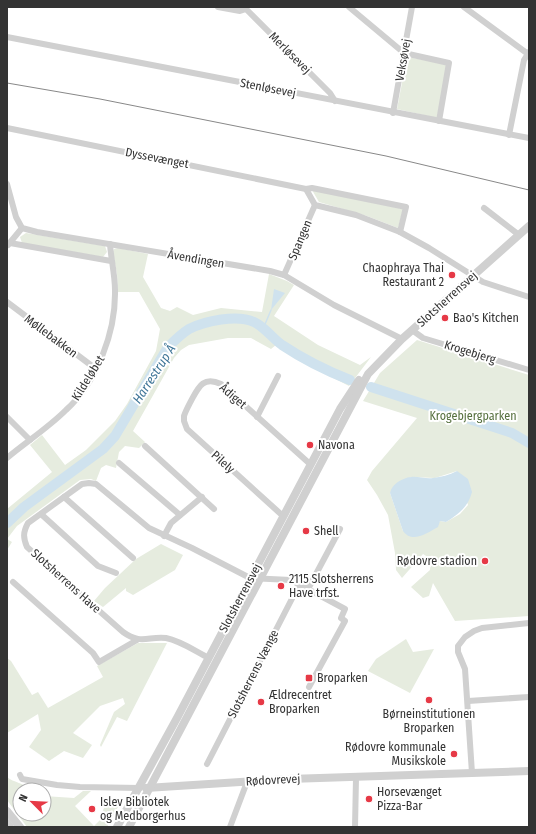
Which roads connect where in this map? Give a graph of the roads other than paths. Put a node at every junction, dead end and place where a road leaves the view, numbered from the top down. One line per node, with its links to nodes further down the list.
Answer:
1 (218, 7): 5 (street)
2 (350, 7): 8 (street)
3 (412, 7): 8 (street, Veksøvej)
4 (464, 7): 9 (street)
5 (225, 8): 6 (street)
6 (245, 8): 10 (street, Merløsevej)
7 (7, 37): 10 (street, Stenløsevej)
8 (404, 53): 11 (street, Veksøvej); 12 (street)
9 (528, 53): 14 (street)
10 (335, 101): 11 (street, Stenløsevej)
11 (393, 113): 12 (street, Stenløsevej)
12 (439, 121): 14 (street, Stenløsevej)
13 (7, 128): 17 (street, Dyssevænget)
14 (510, 135): 15 (street, Stenløsevej)
15 (529, 138)
16 (7, 184): 21 (street)
17 (306, 189): 18 (street); 22 (street, Dyssevænget)
18 (315, 205): 22 (street); 27 (street, Spangen)
19 (484, 208): 23 (street)
20 (529, 226): 23 (street, Slotsherrensvej)
21 (22, 228): 24 (street); 25 (street, Åvendingen)
22 (400, 232): 28 (street)
23 (519, 235): 28 (street, Slotsherrensvej)
24 (9, 244): 26 (street)
25 (110, 244): 26 (street, Kildeløbet); 27 (street, Åvendingen)
26 (111, 261): 33 (street, Kildeløbet)
27 (284, 275): 32 (street, Åvendingen)
28 (473, 276): 29 (street); 31 (street, Slotsherrensvej)
29 (529, 296)
30 (7, 302): 33 (street, Møllebakken)
31 (412, 330): 32 (street, Slotsherrensvej); 34 (street, Krogebjerg)
32 (402, 339): 35 (street, Slotsherrensvej)
33 (96, 369): 40 (street, Kildeløbet)
34 (529, 370)
35 (368, 374): 44 (street, Slotsherrensvej); 56 (street, Slotsherrensvej)
36 (278, 376): 39 (street, Ådiget)
37 (192, 399): 39 (street, Ådiget); 50 (street, Pilely)
38 (7, 417): 40 (street)
39 (257, 417): 44 (street, Ådiget)
40 (30, 440): 42 (street, Kildeløbet)
41 (145, 446): 46 (street)
42 (7, 458)
43 (119, 463): 49 (street)
44 (310, 464): 50 (street, Slotsherrensvej)
45 (64, 497): 48 (street, Slotsherrens Have); 52 (street, Slotsherrens Have); 53 (street)
46 (202, 497): 47 (street); 49 (street)
47 (214, 509)
48 (41, 514): 54 (street); 61 (street, Slotsherrens Have)
49 (180, 515): 52 (street)
50 (283, 516): 55 (street, Slotsherrensvej)
51 (340, 529): 59 (street)
52 (164, 536): 55 (street, Slotsherrens Have)
53 (133, 558)
54 (116, 573)
55 (250, 578): 56 (street); 62 (street, Slotsherrensvej)
56 (260, 579): 58 (street); 73 (street, Slotsherrensvej)
57 (12, 582): 61 (street)
58 (300, 584): 59 (street); 66 (street, Slotsherrens Vænge)
59 (308, 589): 63 (street)
60 (529, 623): 65 (street)
61 (137, 640): 62 (street)
62 (209, 658): 72 (street, Slotsherrensvej)
63 (309, 687)
64 (529, 697): 65 (street)
65 (468, 700): 68 (street)
66 (207, 764)
67 (529, 771): 68 (street, Rødovrevej)
68 (472, 773): 70 (street, Rødovrevej)
69 (20, 775): 72 (street, Rødovrevej)
70 (356, 778): 71 (street, Rødovrevej); 81 (street)
71 (248, 782): 73 (street, Rødovrevej); 80 (street)
72 (140, 788): 73 (street, Rødovrevej); 78 (street, Slotsherrensvej)
73 (149, 788): 79 (street, Slotsherrensvej)
74 (7, 811): 77 (street)
75 (7, 823): 76 (street)
76 (10, 827)
77 (20, 827)
78 (118, 827)
79 (129, 827)
80 (230, 827)
81 (356, 827)

